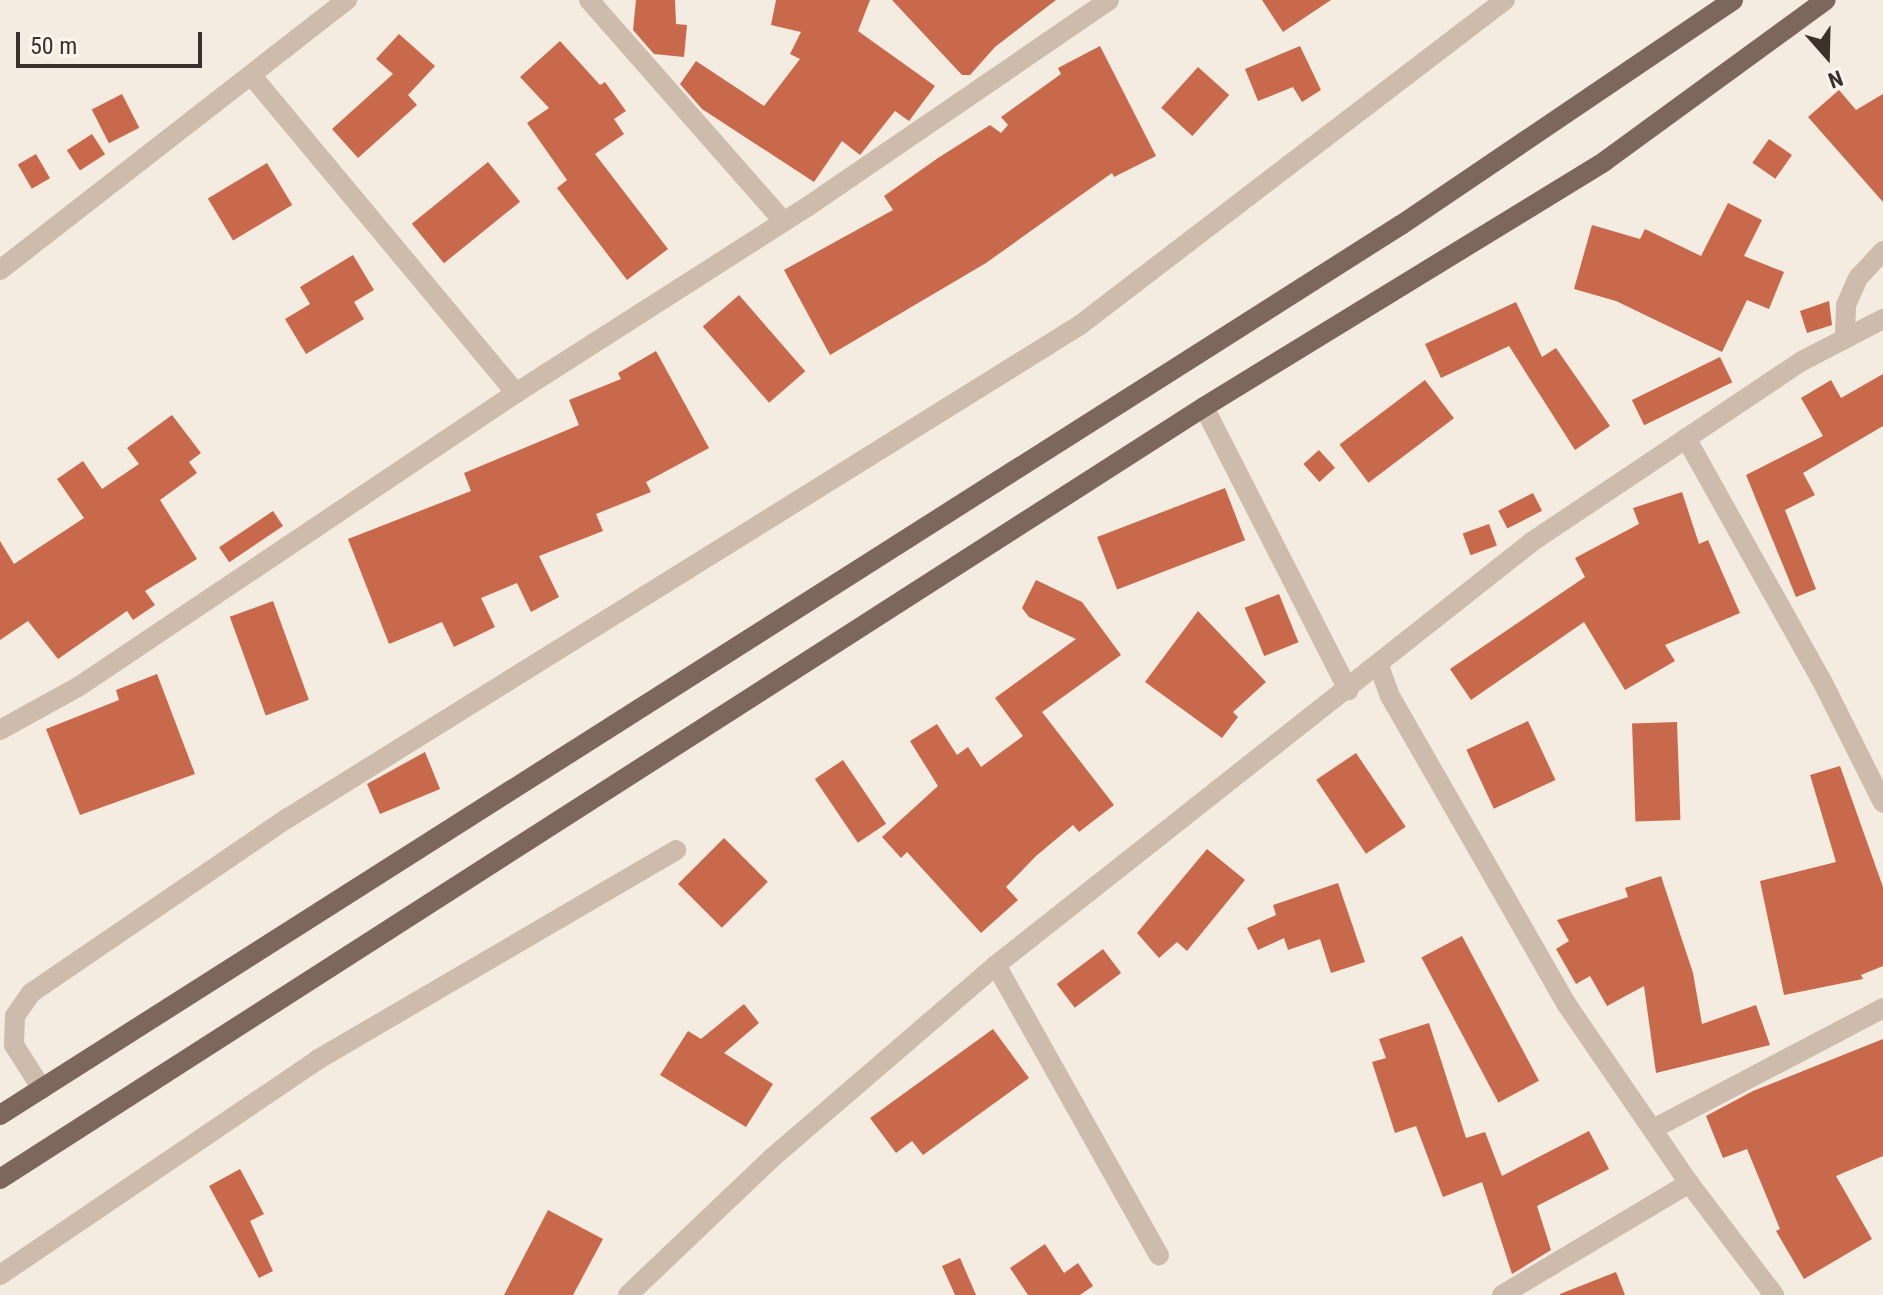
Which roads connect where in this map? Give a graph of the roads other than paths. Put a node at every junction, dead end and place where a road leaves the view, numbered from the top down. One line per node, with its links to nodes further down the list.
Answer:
1 (347, 0): 7 (street)
2 (589, 0): 8 (street)
3 (1109, 0): 8 (street)
4 (1505, 0): 23 (street)
5 (1733, 0): 23 (main road)
6 (1826, 0): 14 (main road)
7 (251, 75): 10 (street); 13 (street)
8 (784, 222): 13 (street)
9 (1883, 251): 12 (street)
10 (0, 270)
11 (1883, 319): 12 (street)
12 (1845, 335): 15 (street)
13 (516, 393): 18 (street)
14 (1204, 407): 17 (street); 26 (main road)
15 (1686, 438): 16 (street); 19 (street)
16 (1379, 666): 17 (street); 25 (street)
17 (1348, 690): 21 (street)
18 (0, 730)
19 (1883, 803)
20 (676, 850): 29 (street)
21 (996, 965): 28 (street); 30 (street)
22 (1883, 1008): 25 (street)
23 (42, 1089): 24 (main road)
24 (0, 1115)
25 (1653, 1129): 27 (street)
26 (0, 1179)
27 (1689, 1183): 31 (street); 32 (street)
28 (1159, 1255)
29 (0, 1275)
30 (628, 1295)
31 (1502, 1295)
32 (1774, 1295)

